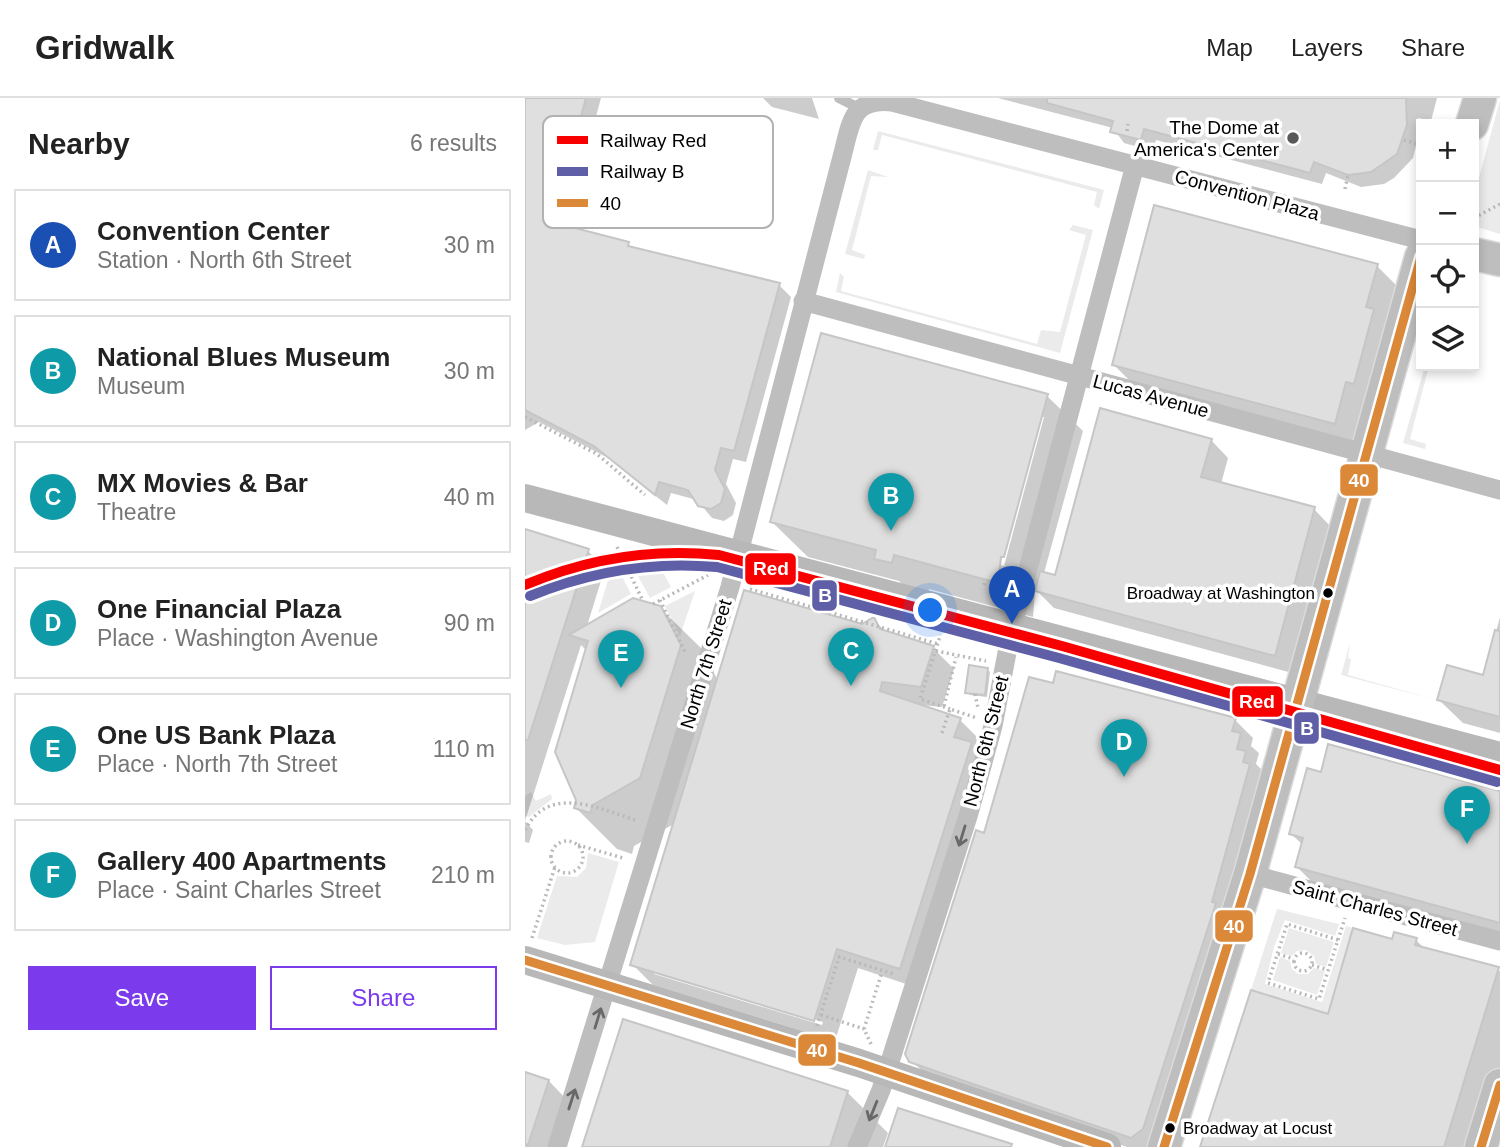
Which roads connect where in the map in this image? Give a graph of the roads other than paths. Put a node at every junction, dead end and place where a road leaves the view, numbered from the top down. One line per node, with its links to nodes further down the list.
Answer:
1 (839, 98): 4 (lane)
2 (1480, 98): 5 (main road)
3 (893, 100): 4 (street, Convention Plaza); 6 (street, Convention Plaza)
4 (864, 105): 11 (street, North 7th Street)
5 (1474, 119)
6 (1135, 165): 7 (street, Convention Plaza); 12 (street, North 6th Street)
7 (1416, 239)
8 (1479, 255): 9 (main road)
9 (1500, 260)
10 (1416, 275): 13 (main road)
11 (803, 302): 12 (street, Lucas Avenue); 16 (street, North 7th Street)
12 (1079, 376): 13 (street, Lucas Avenue); 17 (street, North 6th Street)
13 (1366, 454): 14 (street, Lucas Avenue); 18 (main road)
14 (1500, 490)
15 (525, 498): 16 (main road)
16 (738, 554): 17 (main road); 23 (street, North 7th Street)
17 (1013, 627): 18 (main road); 24 (street, North 6th Street, one-way to 24)
18 (1297, 702): 19 (main road); 20 (main road)
19 (1500, 756)
20 (1250, 874): 21 (street, Saint Charles Street); 29 (main road)
21 (1500, 942)
22 (528, 949): 23 (main road)
23 (608, 985): 24 (main road); 26 (street, North 7th Street, one-way to 23)
24 (886, 1074): 27 (street, North 6th Street, one-way to 27); 28 (main road)
25 (1500, 1085): 30 (main road)
26 (557, 1147)
27 (857, 1147)
28 (1107, 1147)
29 (1164, 1147)
30 (1481, 1147)

